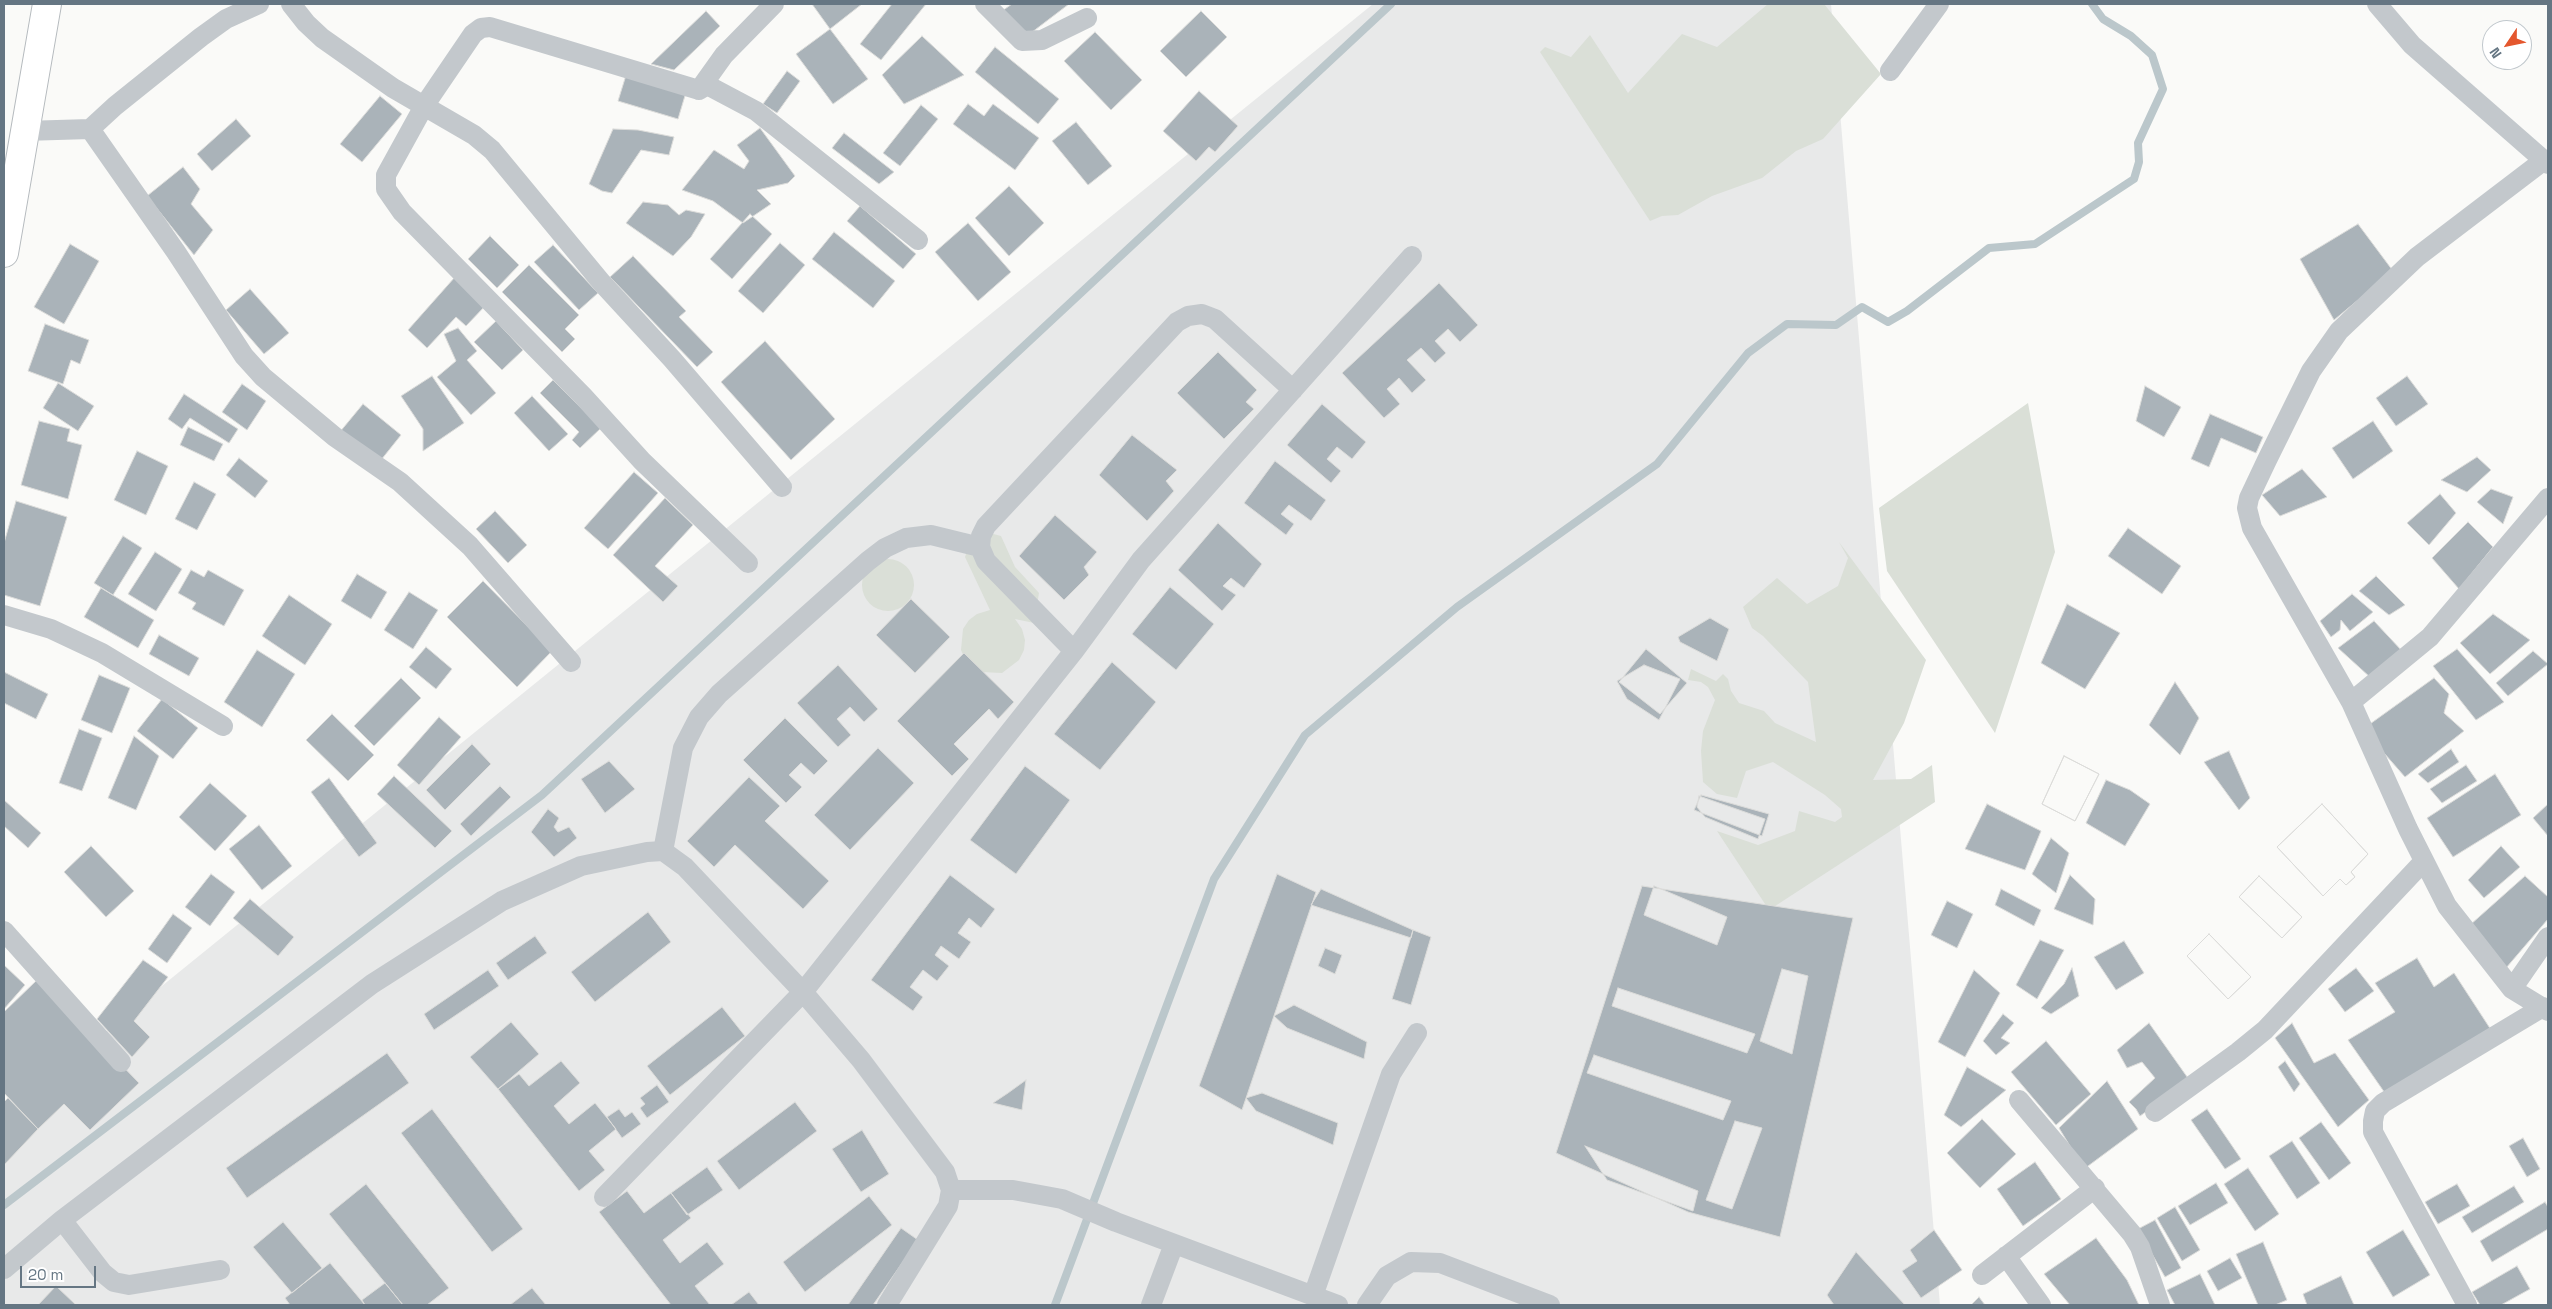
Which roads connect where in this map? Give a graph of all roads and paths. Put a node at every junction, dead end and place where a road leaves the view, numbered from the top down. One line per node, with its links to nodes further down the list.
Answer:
1 (47, 4): 12 (main road)
2 (259, 4): 13 (street)
3 (291, 4): 11 (street)
4 (774, 4): 10 (street)
5 (985, 4): 8 (street)
6 (1938, 4): 9 (street)
7 (2377, 4): 14 (street)
8 (1086, 18)
9 (1890, 71)
10 (699, 90): 11 (street); 15 (street)
11 (424, 106): 19 (street); 22 (street)
12 (24, 130): 13 (street); 16 (main road)
13 (90, 130): 25 (street)
14 (2546, 163): 26 (street)
15 (918, 240)
16 (4, 253)
17 (1412, 256): 18 (street)
18 (1293, 390): 21 (street); 24 (street)
19 (782, 487)
20 (2548, 498): 26 (street)
21 (980, 547): 24 (street); 28 (street)
22 (748, 563)
23 (4, 615): 27 (street)
24 (1074, 651): 33 (street)
25 (570, 662)
26 (2351, 702): 29 (street)
27 (223, 726)
28 (663, 851): 33 (street); 42 (street)
29 (2424, 861): 32 (street); 38 (street)
30 (4, 931): 36 (street)
31 (2548, 937): 32 (street)
32 (2512, 988): 34 (street)
33 (803, 992): 40 (street); 41 (street)
34 (2546, 1009): 49 (street)
35 (1417, 1032): 48 (street)
36 (121, 1062)
37 (2019, 1100): 39 (street)
38 (2155, 1112)
39 (2095, 1188): 44 (street); 56 (street)
40 (951, 1190): 43 (street); 50 (street)
41 (604, 1197)
42 (62, 1220): 45 (street); 46 (street)
43 (1174, 1244): 48 (street); 51 (street)
44 (2006, 1256): 47 (street); 55 (street)
45 (4, 1269)
46 (220, 1270)
47 (1982, 1275)
48 (1313, 1296): 52 (street)
49 (2463, 1304)
50 (886, 1305)
51 (1151, 1305)
52 (1338, 1305)
53 (1367, 1305): 54 (street)
54 (1546, 1305)
55 (2041, 1305)
56 (2160, 1305)

